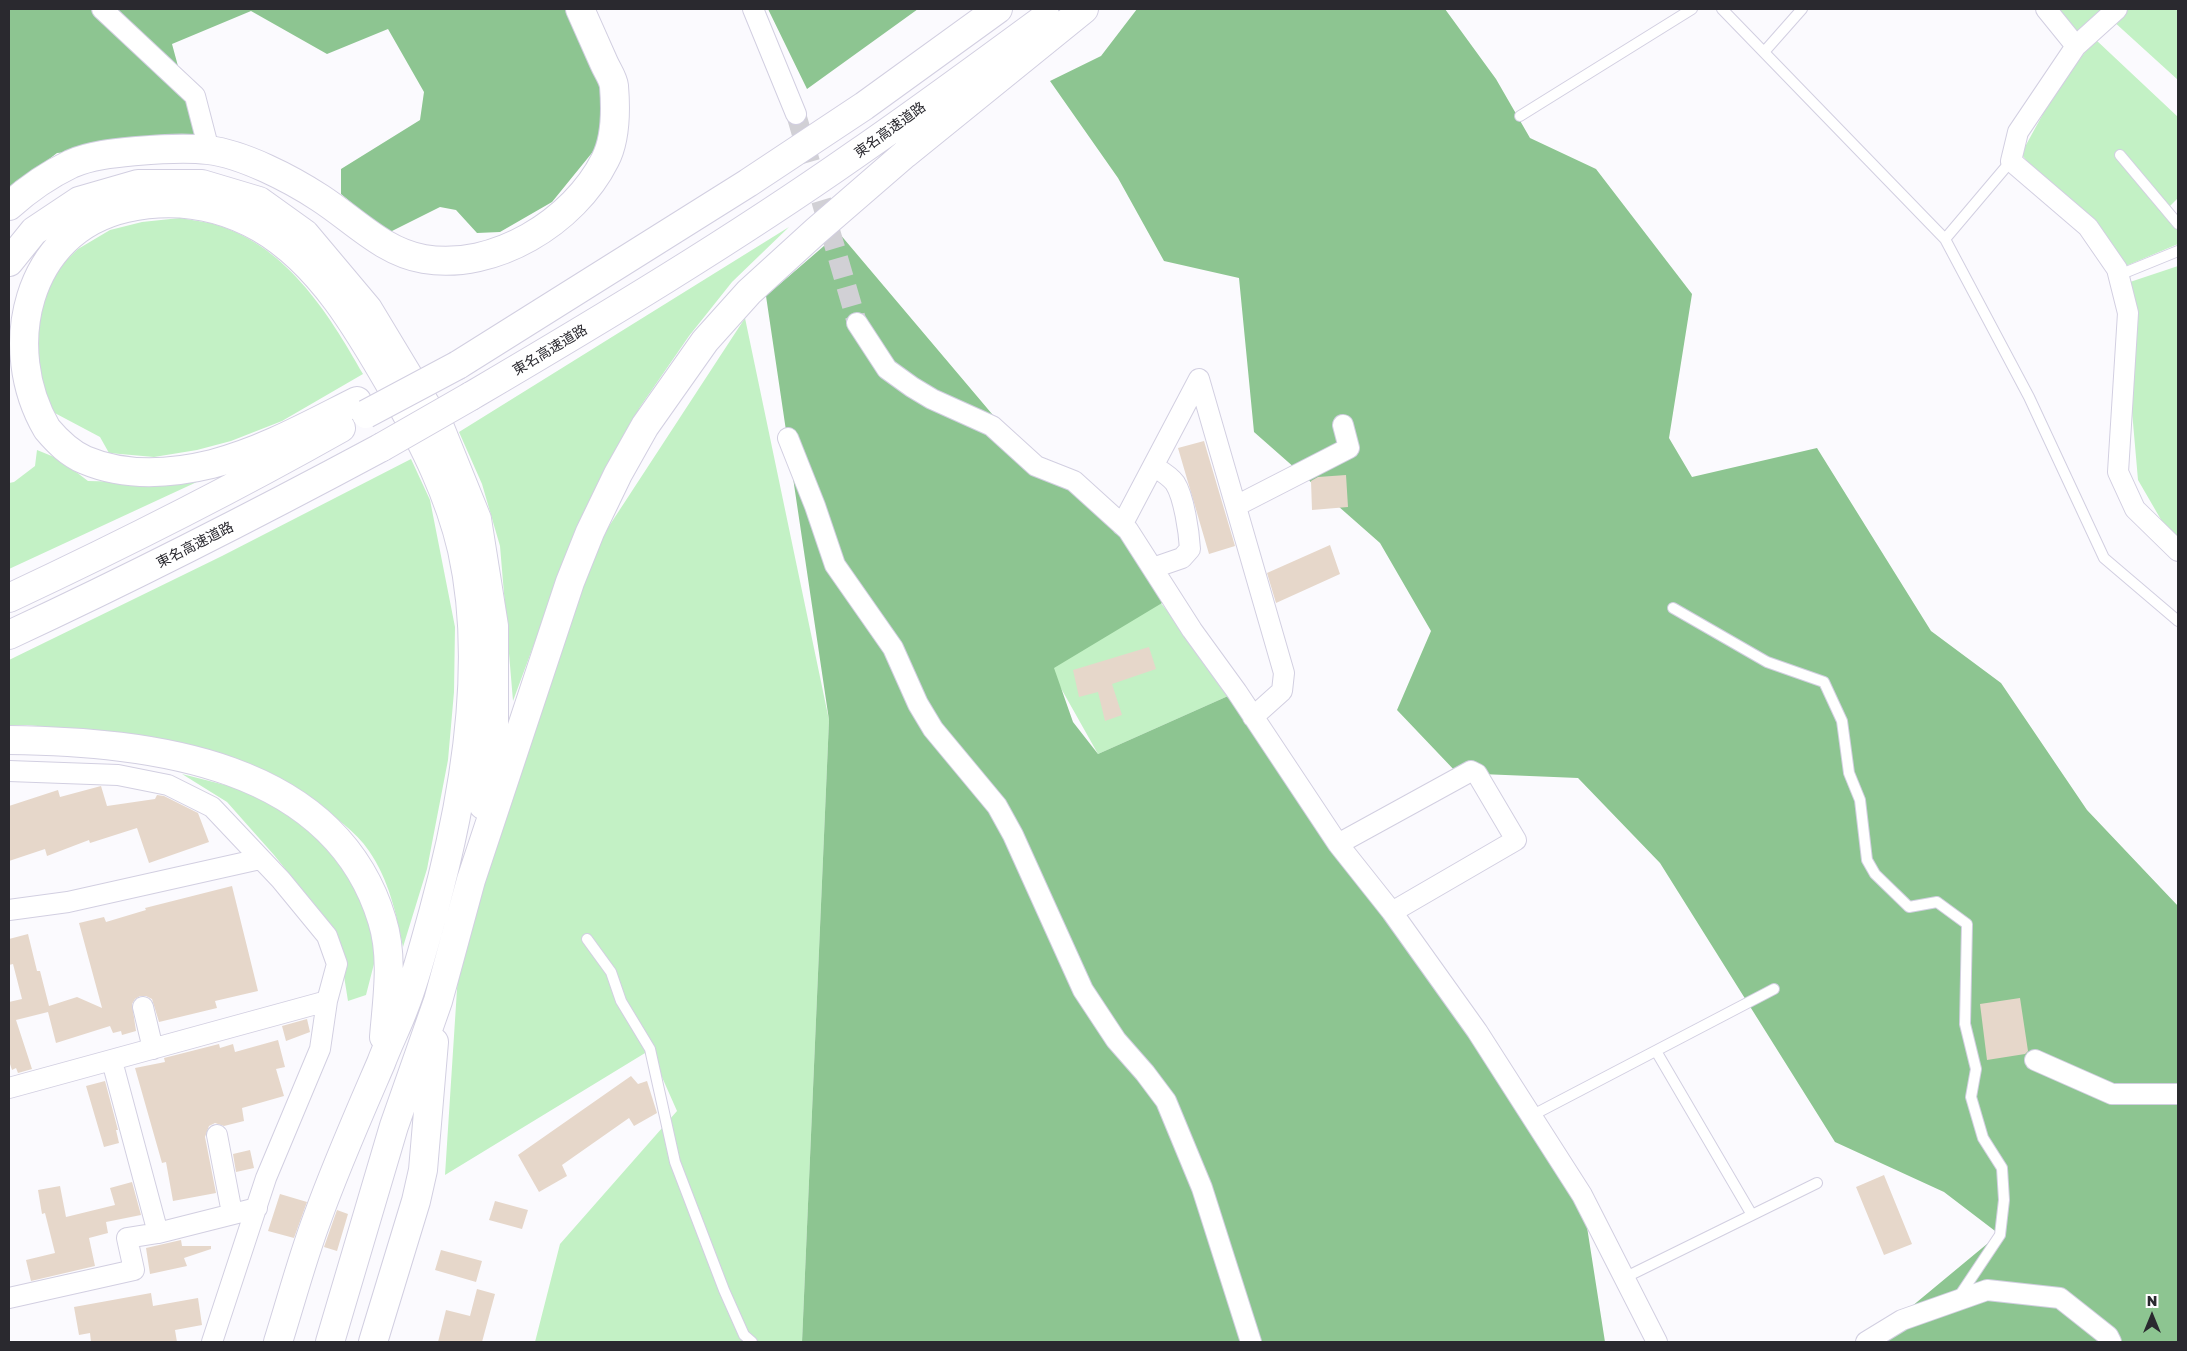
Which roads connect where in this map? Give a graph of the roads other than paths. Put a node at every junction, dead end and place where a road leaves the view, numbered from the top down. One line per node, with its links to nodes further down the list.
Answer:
1 (102, 9): 17 (street)
2 (580, 9): 17 (main road)
3 (753, 9): 15 (street)
4 (998, 9): 27 (main road, bridge)
5 (1058, 9): 38 (main road, 東名高速道路, bridge)
6 (1084, 9): 44 (main road)
7 (1692, 9): 16 (lane)
8 (1722, 9): 12 (lane)
9 (1802, 9): 14 (lane)
10 (2046, 9): 13 (street)
11 (2117, 9): 13 (street)
12 (1731, 13): 14 (lane)
13 (2076, 46): 19 (street)
14 (1764, 52): 22 (lane)
15 (796, 114)
16 (1520, 116)
17 (209, 150): 20 (main road)
18 (2120, 155): 21 (lane)
19 (2012, 160): 22 (lane); 25 (street)
20 (9, 206)
21 (2178, 224)
22 (1945, 239): 37 (lane)
23 (2178, 251): 25 (lane)
24 (9, 262): 44 (main road)
25 (2118, 275): 33 (street)
26 (857, 323): 32 (street)
27 (362, 408): 35 (main road); 56 (main road)
28 (1343, 425): 31 (street)
29 (788, 438): 74 (street)
30 (1153, 466): 31 (street); 32 (street); 34 (street)
31 (1236, 506): 39 (street)
32 (1122, 525): 34 (street)
33 (2178, 551)
34 (1153, 568): 39 (street)
35 (9, 598)
36 (1673, 608): 68 (lane)
37 (2178, 621)
38 (9, 635)
39 (1253, 717): 42 (street)
40 (9, 740): 56 (main road)
41 (9, 771): 43 (street)
42 (1338, 844): 46 (street); 46 (street)
43 (260, 859): 45 (street); 50 (street)
44 (471, 880): 49 (main road)
45 (9, 910)
46 (1392, 912): 59 (street)
47 (587, 940): 73 (lane)
48 (1774, 989): 53 (lane)
49 (438, 1001): 71 (main road); 72 (main road)
50 (327, 1002): 52 (street); 62 (street)
51 (143, 1007): 52 (street)
52 (154, 1049): 54 (street)
53 (1656, 1051): 59 (lane); 64 (lane)
54 (112, 1060): 57 (street); 65 (street)
55 (2035, 1060): 58 (street)
56 (381, 1061): 70 (main road)
57 (9, 1088)
58 (2178, 1094)
59 (1531, 1116): 66 (street)
60 (218, 1135): 63 (street)
61 (1817, 1182): 64 (lane)
62 (256, 1208): 63 (street); 69 (street)
63 (232, 1213): 65 (street)
64 (1752, 1215): 66 (lane)
65 (158, 1233): 67 (street)
66 (1624, 1278): 75 (street)
67 (9, 1298)
68 (1956, 1301): 76 (street); 77 (street)
69 (212, 1342)
70 (278, 1342)
71 (330, 1342)
72 (373, 1342)
73 (752, 1342)
74 (1251, 1342)
75 (1657, 1342)
76 (1866, 1342)
77 (2111, 1342)

